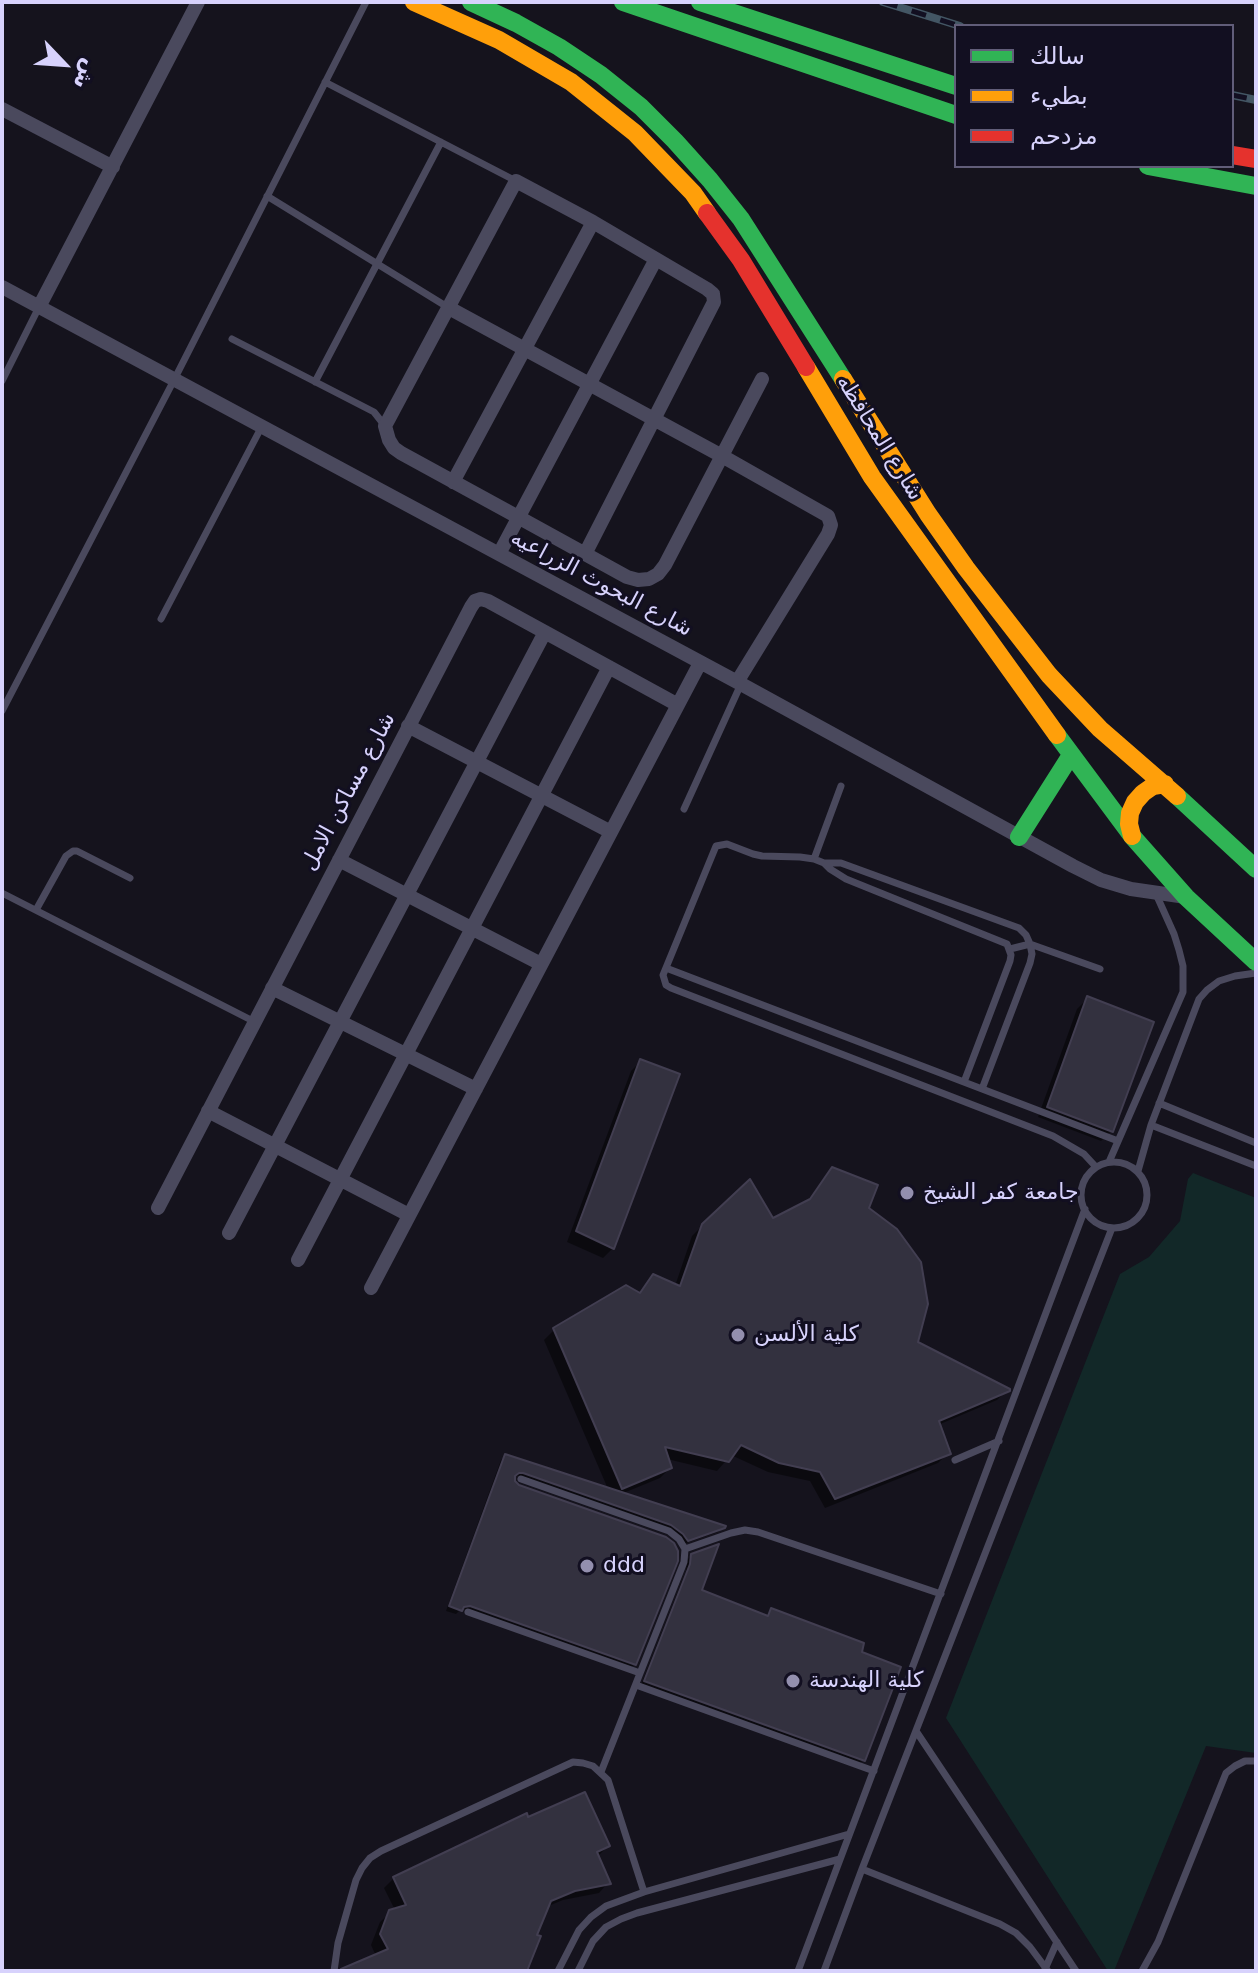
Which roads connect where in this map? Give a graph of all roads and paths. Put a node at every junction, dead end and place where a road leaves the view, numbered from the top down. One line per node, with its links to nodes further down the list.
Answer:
1 (198, 2): 14 (street)
2 (366, 2): 7 (lane)
3 (414, 2): 48 (main road, شارع المحافظه)
4 (471, 2): 50 (main road, شارع المحافظه)
5 (623, 2): 10 (main road)
6 (700, 2): 8 (main road)
7 (325, 82): 11 (lane); 18 (lane)
8 (954, 85)
9 (2, 109): 14 (street)
10 (954, 114)
11 (441, 142): 16 (lane); 21 (lane)
12 (1234, 155): 13 (main road)
13 (1256, 159)
14 (113, 167): 23 (street)
15 (1159, 168): 17 (main road)
16 (516, 181): 19 (street); 24 (street)
17 (1256, 186)
18 (267, 196): 21 (lane); 28 (lane)
19 (593, 222): 20 (street); 26 (street)
20 (656, 259): 31 (street); 32 (street)
21 (376, 264): 24 (lane); 30 (lane)
22 (2, 287): 23 (street, شارع البحوث الزراعيه)
23 (39, 307): 28 (street, شارع البحوث الزراعيه); 29 (lane)
24 (449, 308): 26 (street); 34 (street)
25 (232, 339): 30 (lane)
26 (524, 350): 31 (street); 36 (street)
27 (762, 379): 35 (street)
28 (174, 380): 33 (street, شارع البحوث الزراعيه); 46 (lane)
29 (2, 381)
30 (315, 382): 34 (lane)
31 (589, 385): 32 (street); 37 (street)
32 (654, 420): 35 (street); 39 (street)
33 (262, 426): 38 (street, شارع البحوث الزراعيه); 40 (lane)
34 (385, 426): 36 (street)
35 (722, 456): 39 (street); 44 (street)
36 (453, 482): 37 (street)
37 (518, 517): 38 (street); 39 (street)
38 (499, 554): 42 (street, شارع البحوث الزراعيه)
39 (585, 554)
40 (161, 619)
41 (545, 632): 43 (street, شارع مساكن الامل); 47 (street, شارع مساكن الامل); 49 (street)
42 (700, 663): 44 (street, شارع البحوث الزراعيه); 45 (street)
43 (609, 667): 45 (street, شارع مساكن الامل); 52 (street)
44 (739, 683): 53 (lane); 56 (street, شارع البحوث الزراعيه)
45 (678, 705): 54 (street)
46 (2, 711)
47 (408, 726): 49 (street); 58 (street, شارع مساكن الامل)
48 (1071, 755): 55 (main road, شارع المحافظه); 56 (main road)
49 (477, 762): 52 (street); 64 (street)
50 (1165, 784): 55 (main road); 60 (main road, شارع المحافظه)
51 (841, 786): 57 (lane)
52 (542, 795): 54 (street); 67 (street)
53 (684, 809)
54 (611, 832): 71 (street)
55 (1132, 836): 65 (main road, شارع المحافظه)
56 (1019, 837): 63 (street, شارع البحوث الزراعيه)
57 (814, 859): 59 (lane); 72 (lane)
58 (339, 860): 64 (street); 75 (street, شارع مساكن الامل)
59 (824, 863): 68 (lane); 69 (lane)
60 (1256, 869)
61 (130, 878): 66 (lane)
62 (2, 893): 66 (lane)
63 (1156, 894): 65 (street, شارع البحوث الزراعيه); 85 (lane)
64 (407, 895): 67 (street); 76 (street)
65 (1186, 897): 70 (main road, شارع المحافظه)
66 (36, 910): 77 (lane)
67 (472, 929): 71 (street); 78 (street)
68 (1030, 944): 69 (lane); 73 (lane); 81 (lane)
69 (1010, 949): 79 (lane)
70 (1256, 962)
71 (541, 964): 80 (street)
72 (666, 968): 79 (lane); 90 (lane)
73 (1100, 969)
74 (1256, 973): 82 (lane)
75 (272, 988): 76 (street); 77 (street, شارع مساكن الامل)
76 (340, 1021): 78 (street); 87 (street)
77 (255, 1022): 83 (street, شارع مساكن الامل)
78 (406, 1054): 80 (street); 92 (street)
79 (964, 1082): 81 (lane)
80 (476, 1089): 95 (street)
81 (982, 1089): 85 (lane)
82 (1159, 1103): 84 (lane); 86 (lane)
83 (208, 1111): 87 (street); 93 (street, شارع مساكن الامل)
84 (1151, 1125): 89 (lane); 91 (lane)
85 (1118, 1141): 88 (lane)
86 (1256, 1143)
87 (275, 1146): 92 (street); 97 (street)
88 (1109, 1162): 90 (lane); 91 (lane)
89 (1256, 1166)
90 (1096, 1167): 94 (lane)
91 (1138, 1171): 96 (lane)
92 (340, 1180): 95 (street); 98 (street)
93 (158, 1208)
94 (1085, 1209): 96 (lane); 100 (lane)
95 (409, 1215): 99 (street)
96 (1112, 1228): 108 (lane)
97 (229, 1233)
98 (298, 1260)
99 (371, 1288)
100 (999, 1441): 101 (lane); 104 (lane)
101 (955, 1460)
102 (521, 1479): 103 (lane)
103 (685, 1549): 104 (lane); 106 (lane)
104 (941, 1594): 110 (lane)
105 (468, 1612): 106 (lane)
106 (640, 1673): 107 (lane)
107 (636, 1685): 110 (lane); 111 (lane)
108 (916, 1731): 114 (lane); 116 (lane)
109 (1256, 1761): 124 (lane)
110 (874, 1771): 112 (lane)
111 (601, 1772): 115 (lane); 118 (lane)
112 (849, 1834): 113 (lane); 115 (lane)
113 (840, 1859): 120 (lane); 121 (lane)
114 (862, 1869): 117 (lane); 122 (lane)
115 (644, 1892): 119 (lane)
116 (1057, 1942): 117 (lane); 123 (lane)
117 (1046, 1970)
118 (334, 1971)
119 (558, 1971)
120 (578, 1971)
121 (798, 1971)
122 (824, 1971)
123 (1076, 1971)
124 (1142, 1971)

